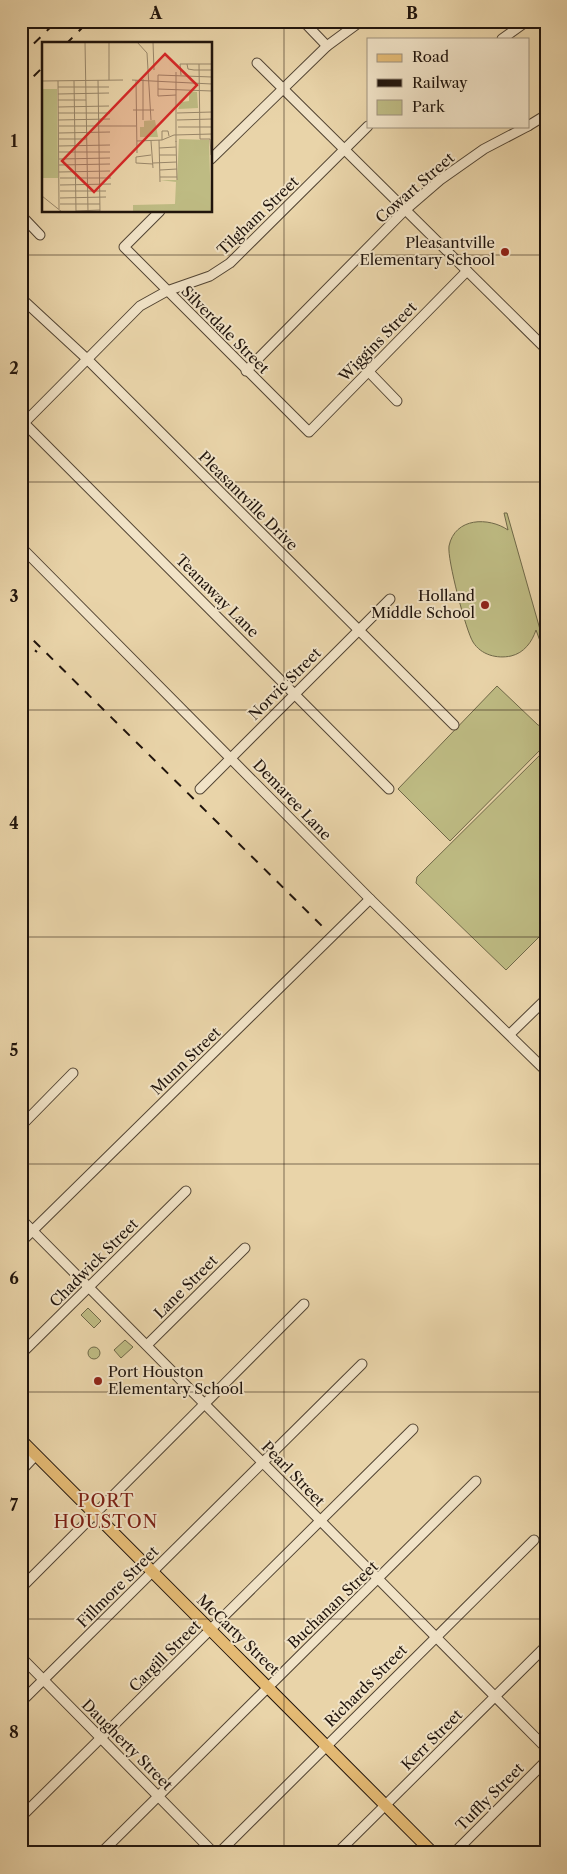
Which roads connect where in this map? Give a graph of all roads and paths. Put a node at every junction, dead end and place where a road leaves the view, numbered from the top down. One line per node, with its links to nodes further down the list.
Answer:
1 (303, 21): 5 (street)
2 (362, 21): 5 (street)
3 (527, 21): 4 (street)
4 (503, 38)
5 (327, 46): 7 (street)
6 (257, 63): 7 (street)
7 (282, 88): 12 (street); 13 (street)
8 (546, 115): 9 (street, Cowart Street)
9 (530, 125)
10 (367, 127): 12 (street, Tilgham Street)
11 (524, 128): 14 (street, Cowart Street)
12 (344, 150): 14 (street); 19 (street, Tilgham Street)
13 (212, 158)
14 (404, 211): 18 (street); 23 (street, Cowart Street)
15 (159, 212): 19 (street, Silverdale Street)
16 (21, 215): 17 (street)
17 (40, 235)
18 (466, 271): 21 (street); 24 (street, Wiggins Street)
19 (166, 291): 22 (street, Tilgham Street); 23 (street, Silverdale Street)
20 (21, 298): 22 (street, Pleasantville Drive)
21 (546, 349)
22 (87, 359): 26 (street, Tilgham Street); 30 (street, Pleasantville Drive)
23 (246, 371): 27 (street, Silverdale Street)
24 (369, 372): 25 (street); 27 (street, Wiggins Street)
25 (397, 401)
26 (23, 424): 31 (street, Teanaway Lane)
27 (309, 432)
28 (21, 547): 33 (street, Demaree Lane)
29 (390, 599): 30 (street, Norvic Street)
30 (358, 630): 31 (street, Norvic Street); 32 (street, Pleasantville Drive)
31 (295, 693): 33 (street, Norvic Street); 35 (street, Teanaway Lane)
32 (454, 725)
33 (231, 757): 34 (street, Norvic Street); 36 (street, Demaree Lane)
34 (200, 789)
35 (389, 789)
36 (370, 899): 38 (street, Demaree Lane); 44 (street, Munn Street)
37 (546, 999): 38 (street)
38 (510, 1034): 39 (street, Demaree Lane)
39 (546, 1071)
40 (73, 1073): 41 (street)
41 (21, 1126)
42 (186, 1191): 47 (street, Chadwick Street)
43 (21, 1219): 44 (street, Pearl Street)
44 (33, 1231): 45 (street, Munn Street); 47 (street, Pearl Street)
45 (21, 1242)
46 (244, 1248): 49 (street, Lane Street)
47 (89, 1287): 49 (street, Pearl Street); 50 (street, Chadwick Street)
48 (304, 1304): 52 (street)
49 (147, 1345): 52 (street, Pearl Street)
50 (21, 1354)
51 (362, 1364): 56 (street, Fillmore Street)
52 (204, 1403): 56 (street, Pearl Street); 59 (street)
53 (413, 1429): 60 (street, Cargill Street)
54 (21, 1440): 55 (main road, McCarty Street)
55 (36, 1456): 57 (street); 59 (main road, McCarty Street)
56 (263, 1462): 60 (street, Pearl Street); 62 (street, Fillmore Street)
57 (21, 1471)
58 (476, 1481): 63 (street, Buchanan Street)
59 (93, 1514): 62 (main road, McCarty Street); 64 (street)
60 (320, 1521): 63 (street, Pearl Street); 65 (street, Cargill Street)
61 (534, 1540): 66 (street, Richards Street)
62 (152, 1573): 65 (main road, McCarty Street); 69 (street, Fillmore Street)
63 (379, 1580): 66 (street, Pearl Street); 70 (street, Buchanan Street)
64 (21, 1588)
65 (211, 1630): 70 (main road, McCarty Street); 73 (street, Cargill Street)
66 (436, 1636): 71 (street, Pearl Street); 74 (street, Richards Street)
67 (546, 1646): 71 (street, Kerr Street)
68 (21, 1657): 69 (street, Daugherty Street)
69 (44, 1680): 72 (street, Fillmore Street); 73 (street, Daugherty Street)
70 (269, 1686): 74 (main road, McCarty Street); 77 (street, Buchanan Street)
71 (495, 1696): 75 (street, Pearl Street); 78 (street, Kerr Street)
72 (21, 1702)
73 (101, 1738): 77 (street, Daugherty Street); 79 (street, Cargill Street)
74 (326, 1745): 78 (main road, McCarty Street); 82 (street, Richards Street)
75 (546, 1748)
76 (546, 1761): 85 (street, Tuffly Street)
77 (158, 1796): 80 (street, Buchanan Street); 81 (street, Daugherty Street)
78 (385, 1805): 83 (street, Kerr Street); 84 (main road, McCarty Street)
79 (21, 1817)
80 (101, 1853)
81 (214, 1853)
82 (219, 1853)
83 (337, 1853)
84 (433, 1853)
85 (454, 1853)

